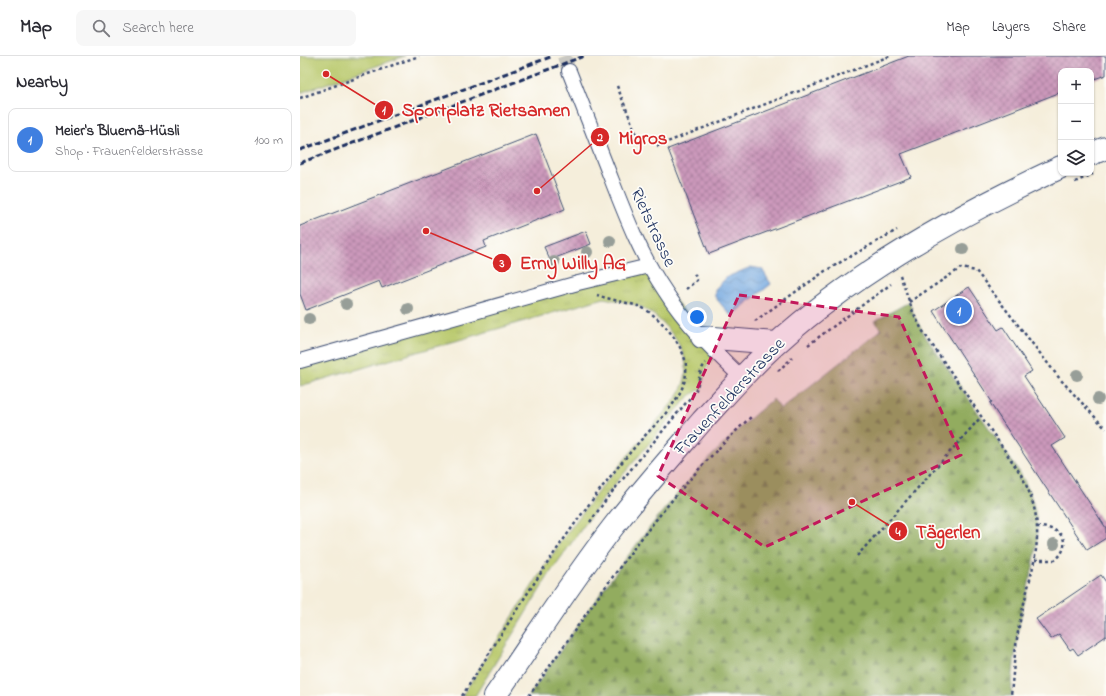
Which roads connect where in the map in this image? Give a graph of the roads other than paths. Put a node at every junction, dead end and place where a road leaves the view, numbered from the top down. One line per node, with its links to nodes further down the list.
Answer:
1 (569, 70): 5 (street, Rietstrasse)
2 (1106, 148): 3 (main road)
3 (1094, 153)
4 (1058, 169): 7 (main road, Frauenfelderstrasse)
5 (650, 266): 6 (street, Rietstrasse); 8 (street)
6 (702, 337): 7 (main road); 9 (street, Rietstrasse)
7 (776, 343): 9 (main road, Frauenfelderstrasse)
8 (300, 361)
9 (741, 377): 10 (main road, Frauenfelderstrasse)
10 (495, 696)

